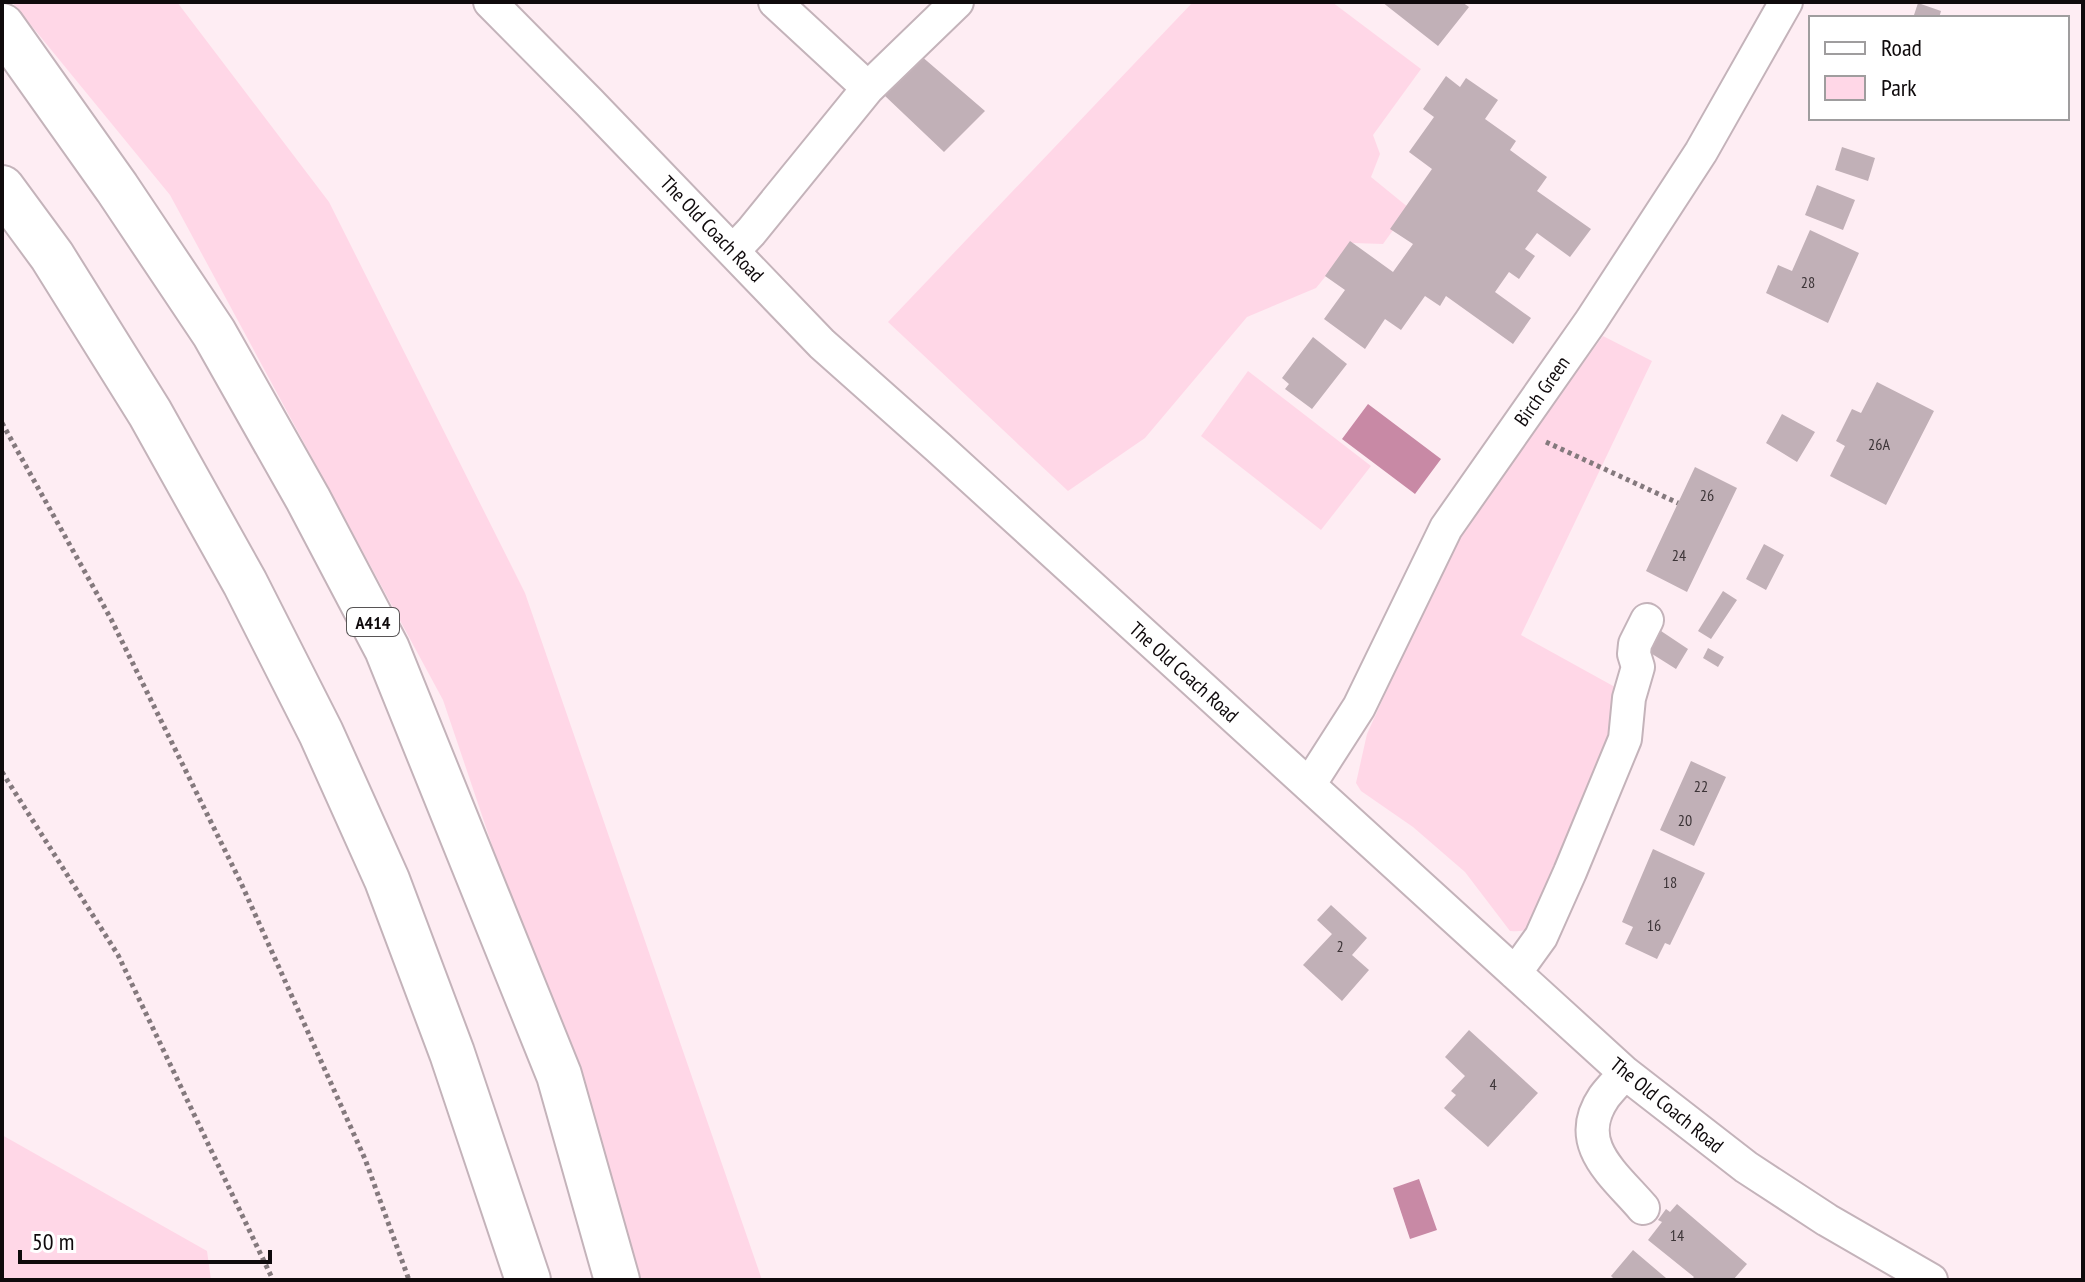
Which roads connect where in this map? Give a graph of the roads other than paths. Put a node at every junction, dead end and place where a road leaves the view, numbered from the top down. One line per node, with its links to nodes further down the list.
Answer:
1 (490, 2): 8 (street, The Old Coach Road)
2 (775, 2): 6 (street)
3 (957, 2): 6 (street)
4 (1786, 2): 10 (street, Birch Green)
5 (2, 26): 15 (highway, A414)
6 (868, 88): 8 (street)
7 (2, 188): 14 (highway)
8 (733, 251): 10 (street, The Old Coach Road)
9 (1647, 620): 11 (street)
10 (1309, 785): 11 (street, The Old Coach Road)
11 (1515, 973): 12 (street, The Old Coach Road)
12 (1625, 1073): 13 (street); 16 (street, The Old Coach Road)
13 (1643, 1208)
14 (528, 1280)
15 (617, 1280)
16 (1931, 1280)

